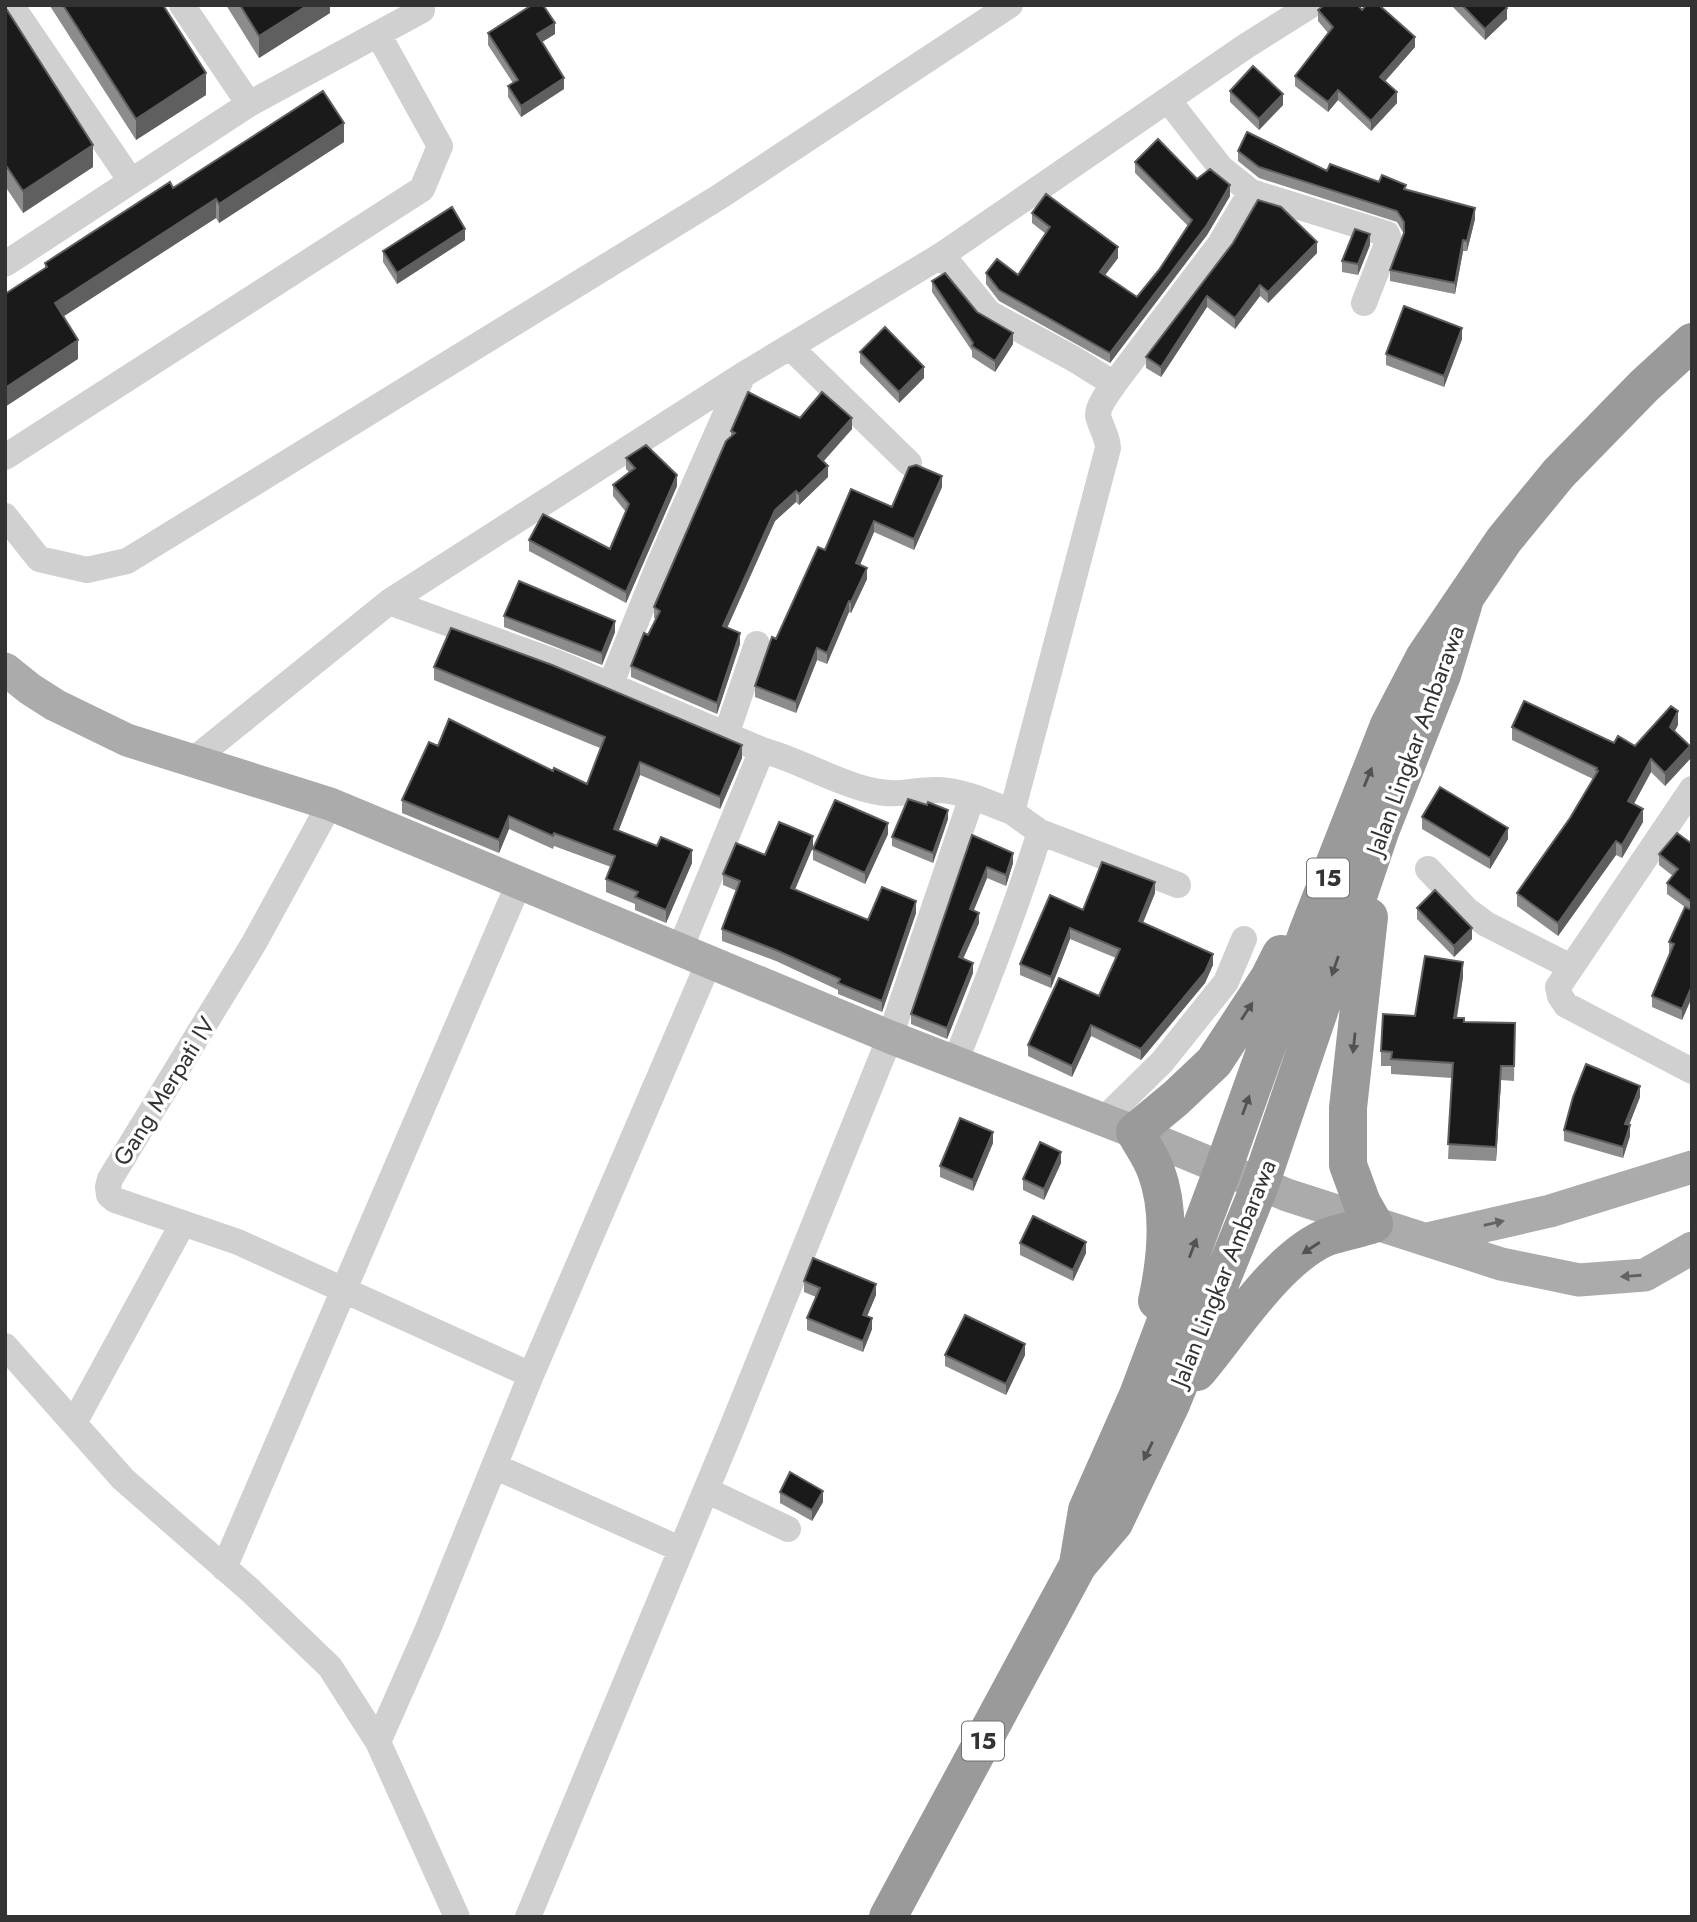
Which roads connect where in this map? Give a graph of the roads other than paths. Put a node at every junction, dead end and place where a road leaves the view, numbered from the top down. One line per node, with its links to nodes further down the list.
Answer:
1 (182, 5): 8 (street)
2 (1010, 5): 20 (street)
3 (1311, 5): 7 (street)
4 (9, 6): 9 (street)
5 (424, 7): 6 (street)
6 (378, 34): 8 (street); 18 (street)
7 (1168, 100): 10 (street); 12 (street)
8 (249, 104): 9 (street)
9 (131, 181): 11 (street)
10 (1251, 192): 13 (street); 17 (street)
11 (8, 256)
12 (942, 256): 15 (street); 17 (street)
13 (1364, 303)
14 (1692, 342): 32 (highway, Jalan Lingkar Ambarawa / 15)
15 (790, 347): 16 (street); 19 (street)
16 (743, 375): 21 (street); 24 (street)
17 (1114, 384): 31 (street)
18 (5, 457)
19 (909, 463)
20 (5, 516)
21 (389, 602): 24 (street); 27 (street)
22 (757, 644): 25 (street)
23 (11, 682): 27 (main road)
24 (610, 685): 25 (street)
25 (726, 735): 26 (street)
26 (762, 750): 29 (street); 38 (street)
27 (192, 760): 30 (main road)
28 (1692, 789): 39 (street)
29 (972, 797): 31 (street); 40 (street)
30 (330, 804): 35 (main road); 47 (street, Gang Merpati IV)
31 (1012, 812): 33 (street)
32 (1367, 822): 43 (highway, one-way to 32); 45 (highway, Jalan Lingkar Ambarawa / 15, one-way to 32); 46 (highway, Jalan Lingkar Ambarawa / 15, one-way to 46); 48 (highway, one-way to 48)
33 (1040, 832): 36 (street); 41 (street)
34 (1428, 869): 39 (street)
35 (519, 883): 38 (main road); 51 (street)
36 (1178, 884)
37 (1244, 939): 43 (street)
38 (694, 956): 40 (main road); 53 (street)
39 (1571, 967): 42 (street)
40 (890, 1037): 41 (main road); 57 (street)
41 (955, 1062): 43 (main road)
42 (1692, 1071)
43 (1119, 1126): 45 (main road); 54 (highway)
44 (1692, 1167): 49 (main road, one-way to 44)
45 (1223, 1169): 46 (main road); 54 (highway, Jalan Lingkar Ambarawa / 15, one-way to 45)
46 (1260, 1185): 48 (main road); 54 (highway, Jalan Lingkar Ambarawa / 15)
47 (183, 1223): 51 (street, Gang Merpati IV); 55 (street)
48 (1374, 1224): 49 (main road); 54 (highway, one-way to 54)
49 (1427, 1239): 50 (main road, one-way to 49)
50 (1692, 1248)
51 (343, 1289): 53 (street, Gang Merpati IV); 60 (street)
52 (5, 1346): 55 (street)
53 (531, 1375): 56 (street)
54 (1154, 1399): 64 (highway, Jalan Lingkar Ambarawa / 15)
55 (74, 1423): 60 (street)
56 (494, 1466): 59 (street); 61 (street)
57 (706, 1490): 58 (street); 59 (street)
58 (788, 1529)
59 (680, 1549): 63 (street)
60 (225, 1568): 61 (street)
61 (378, 1742): 62 (street)
62 (457, 1917)
63 (528, 1917)
64 (888, 1917)

